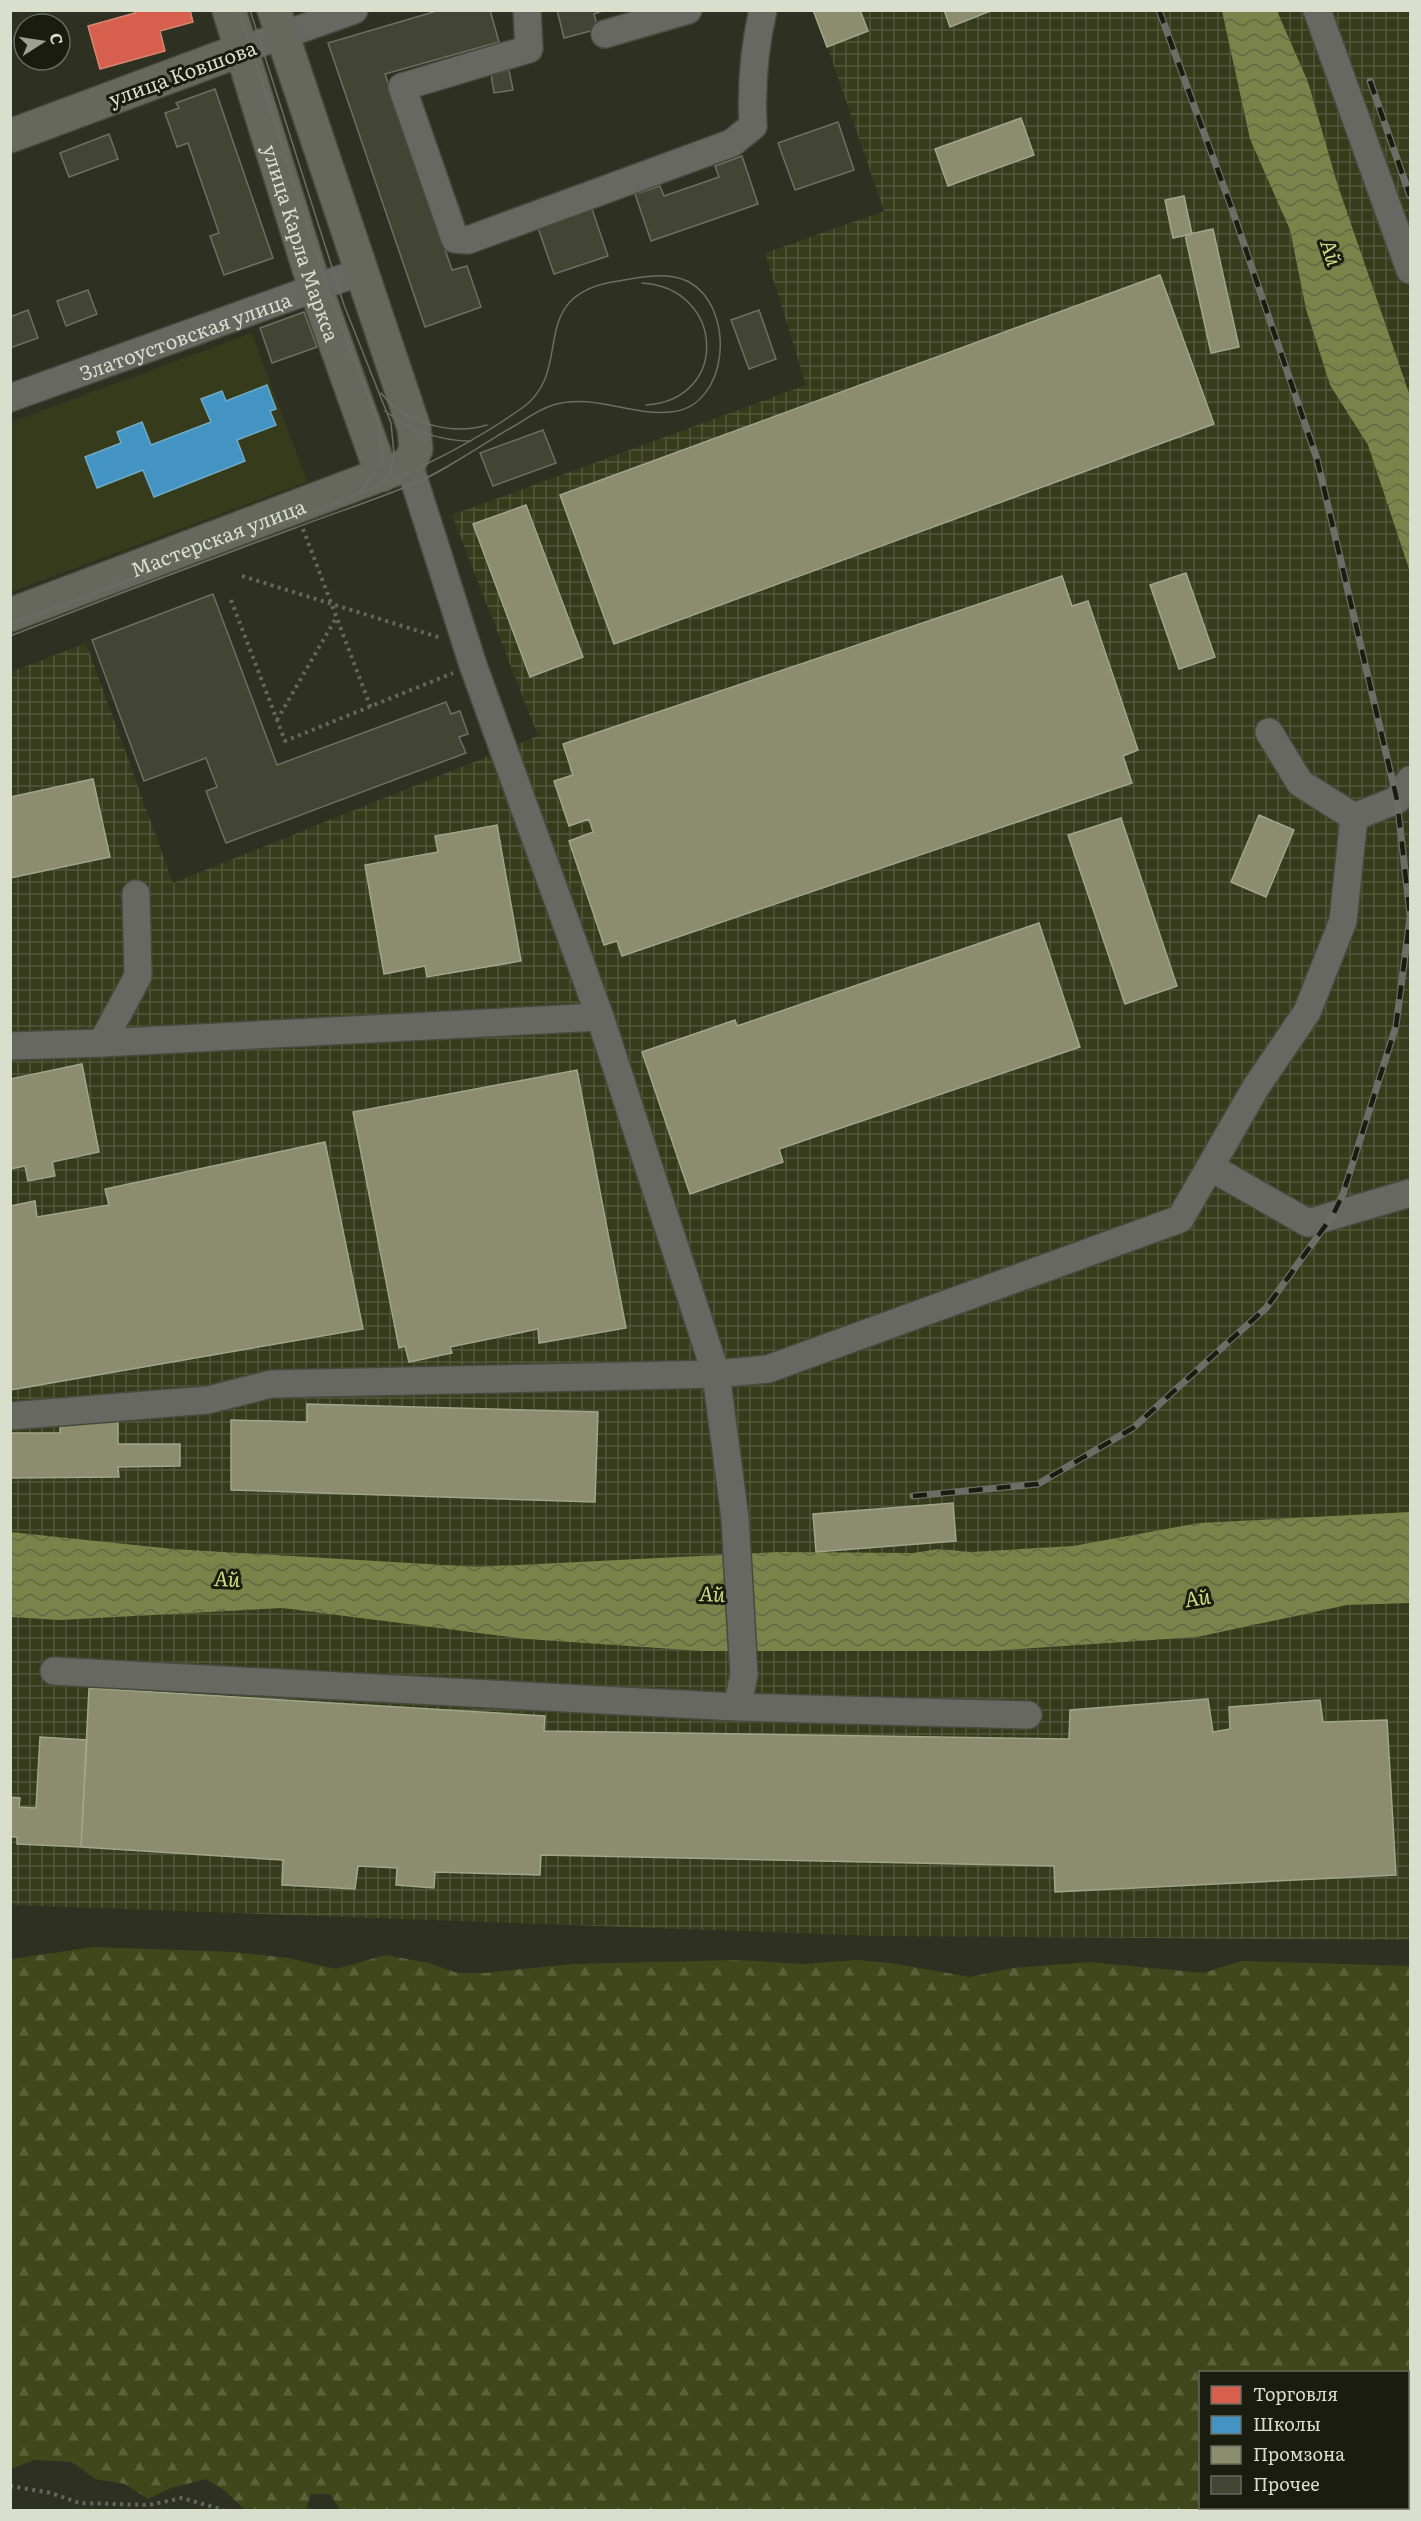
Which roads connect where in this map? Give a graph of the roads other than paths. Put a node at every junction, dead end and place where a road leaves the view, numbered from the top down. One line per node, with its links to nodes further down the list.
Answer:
1 (228, 10): 9 (main road, улица Карла Маркса)
2 (354, 10): 7 (street, улица Ковшова)
3 (527, 10): 5 (street)
4 (688, 10): 8 (street)
5 (763, 10)
6 (1317, 10): 11 (street)
7 (278, 22): 9 (street, улица Ковшова); 12 (main road)
8 (605, 34)
9 (241, 50): 10 (main road, улица Ковшова); 13 (main road, улица Карла Маркса)
10 (10, 136)
11 (1410, 270)
12 (360, 272): 13 (street, Златоустовская улица); 15 (main road)
13 (316, 288): 14 (street, Златоустовская улица); 15 (main road, улица Карла Маркса)
14 (10, 398)
15 (402, 463): 16 (main road, Мастерская улица); 21 (street)
16 (10, 615)
17 (1269, 732): 19 (street)
18 (1410, 780): 19 (street)
19 (1354, 817): 24 (street)
20 (136, 894): 22 (street)
21 (600, 1017): 22 (street); 26 (street)
22 (102, 1043): 23 (street)
23 (10, 1046)
24 (1210, 1167): 25 (street); 26 (street)
25 (1410, 1193)
26 (716, 1374): 27 (street); 29 (street)
27 (10, 1416)
28 (54, 1671): 29 (street)
29 (737, 1707): 30 (street)
30 (1028, 1715)

